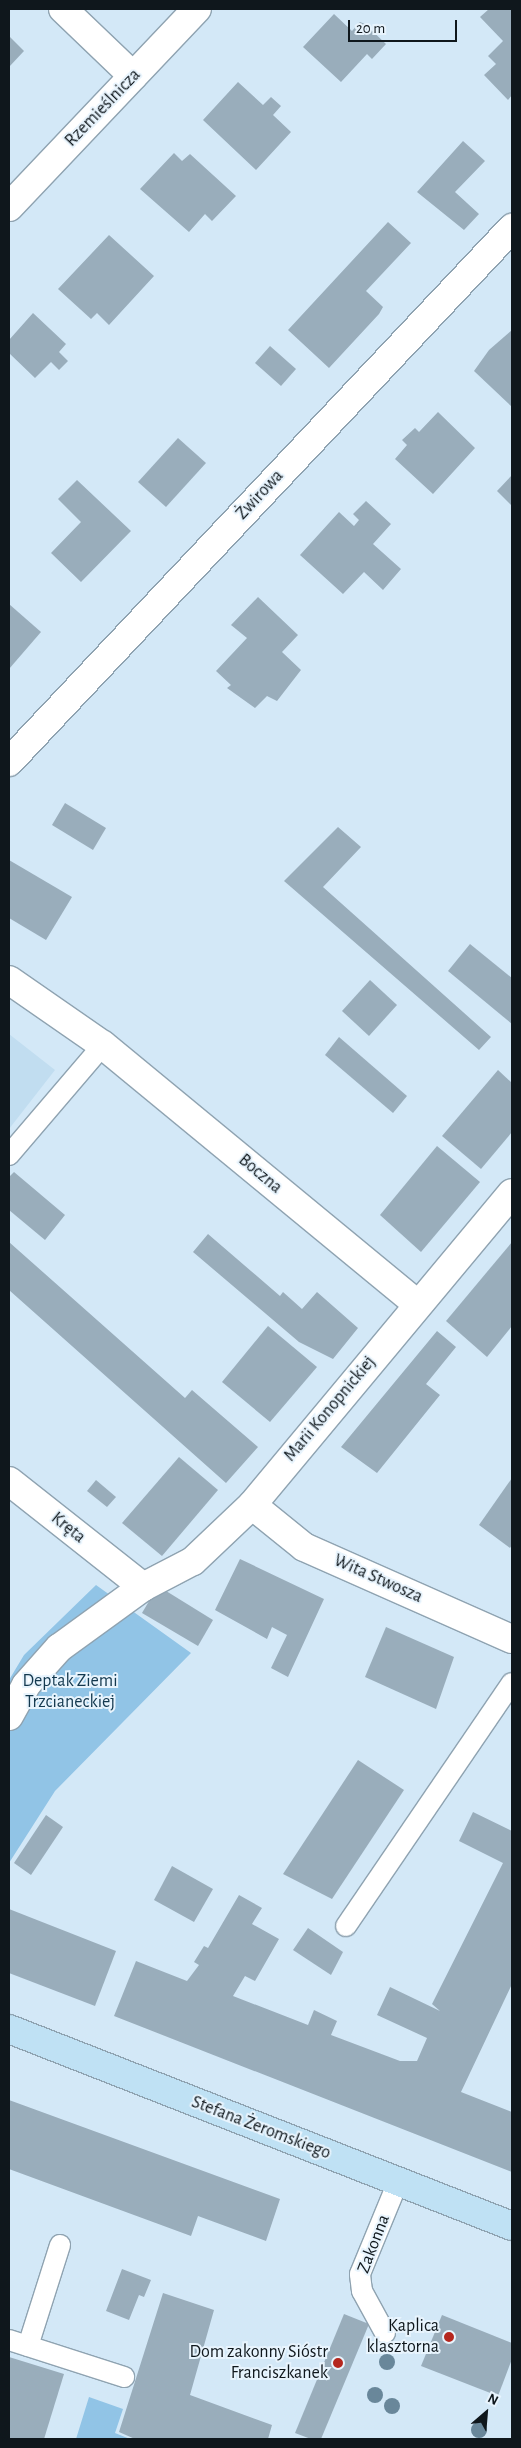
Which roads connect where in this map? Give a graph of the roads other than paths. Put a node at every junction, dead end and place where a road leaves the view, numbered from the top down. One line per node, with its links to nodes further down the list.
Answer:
1 (63, 9): 3 (street)
2 (197, 9): 3 (street, Rzemieślnicza)
3 (133, 76): 4 (street, Rzemieślnicza)
4 (9, 207)
5 (512, 228): 6 (street, Żwirowa)
6 (9, 762)
7 (9, 980): 8 (street, Boczna)
8 (103, 1045): 9 (lane); 11 (street, Boczna)
9 (9, 1155)
10 (512, 1193): 11 (street, Marii Konopnickiej)
11 (417, 1304): 13 (street, Marii Konopnickiej)
12 (9, 1481): 14 (street, Kręta)
13 (252, 1505): 14 (street, Marii Konopnickiej); 15 (street, Wita Stwosza)
14 (135, 1581): 17 (street, Marii Konopnickiej)
15 (512, 1639)
16 (512, 1684): 18 (lane)
17 (9, 1716)
18 (346, 1926)
19 (9, 2030): 20 (main road, Stefana Żeromskiego)
20 (398, 2182): 21 (main road, Stefana Żeromskiego); 23 (lane, Zakonna)
21 (512, 2226)
22 (60, 2245): 25 (lane)
23 (385, 2332)
24 (9, 2340): 25 (lane)
25 (28, 2346): 26 (lane)
26 (124, 2377)

